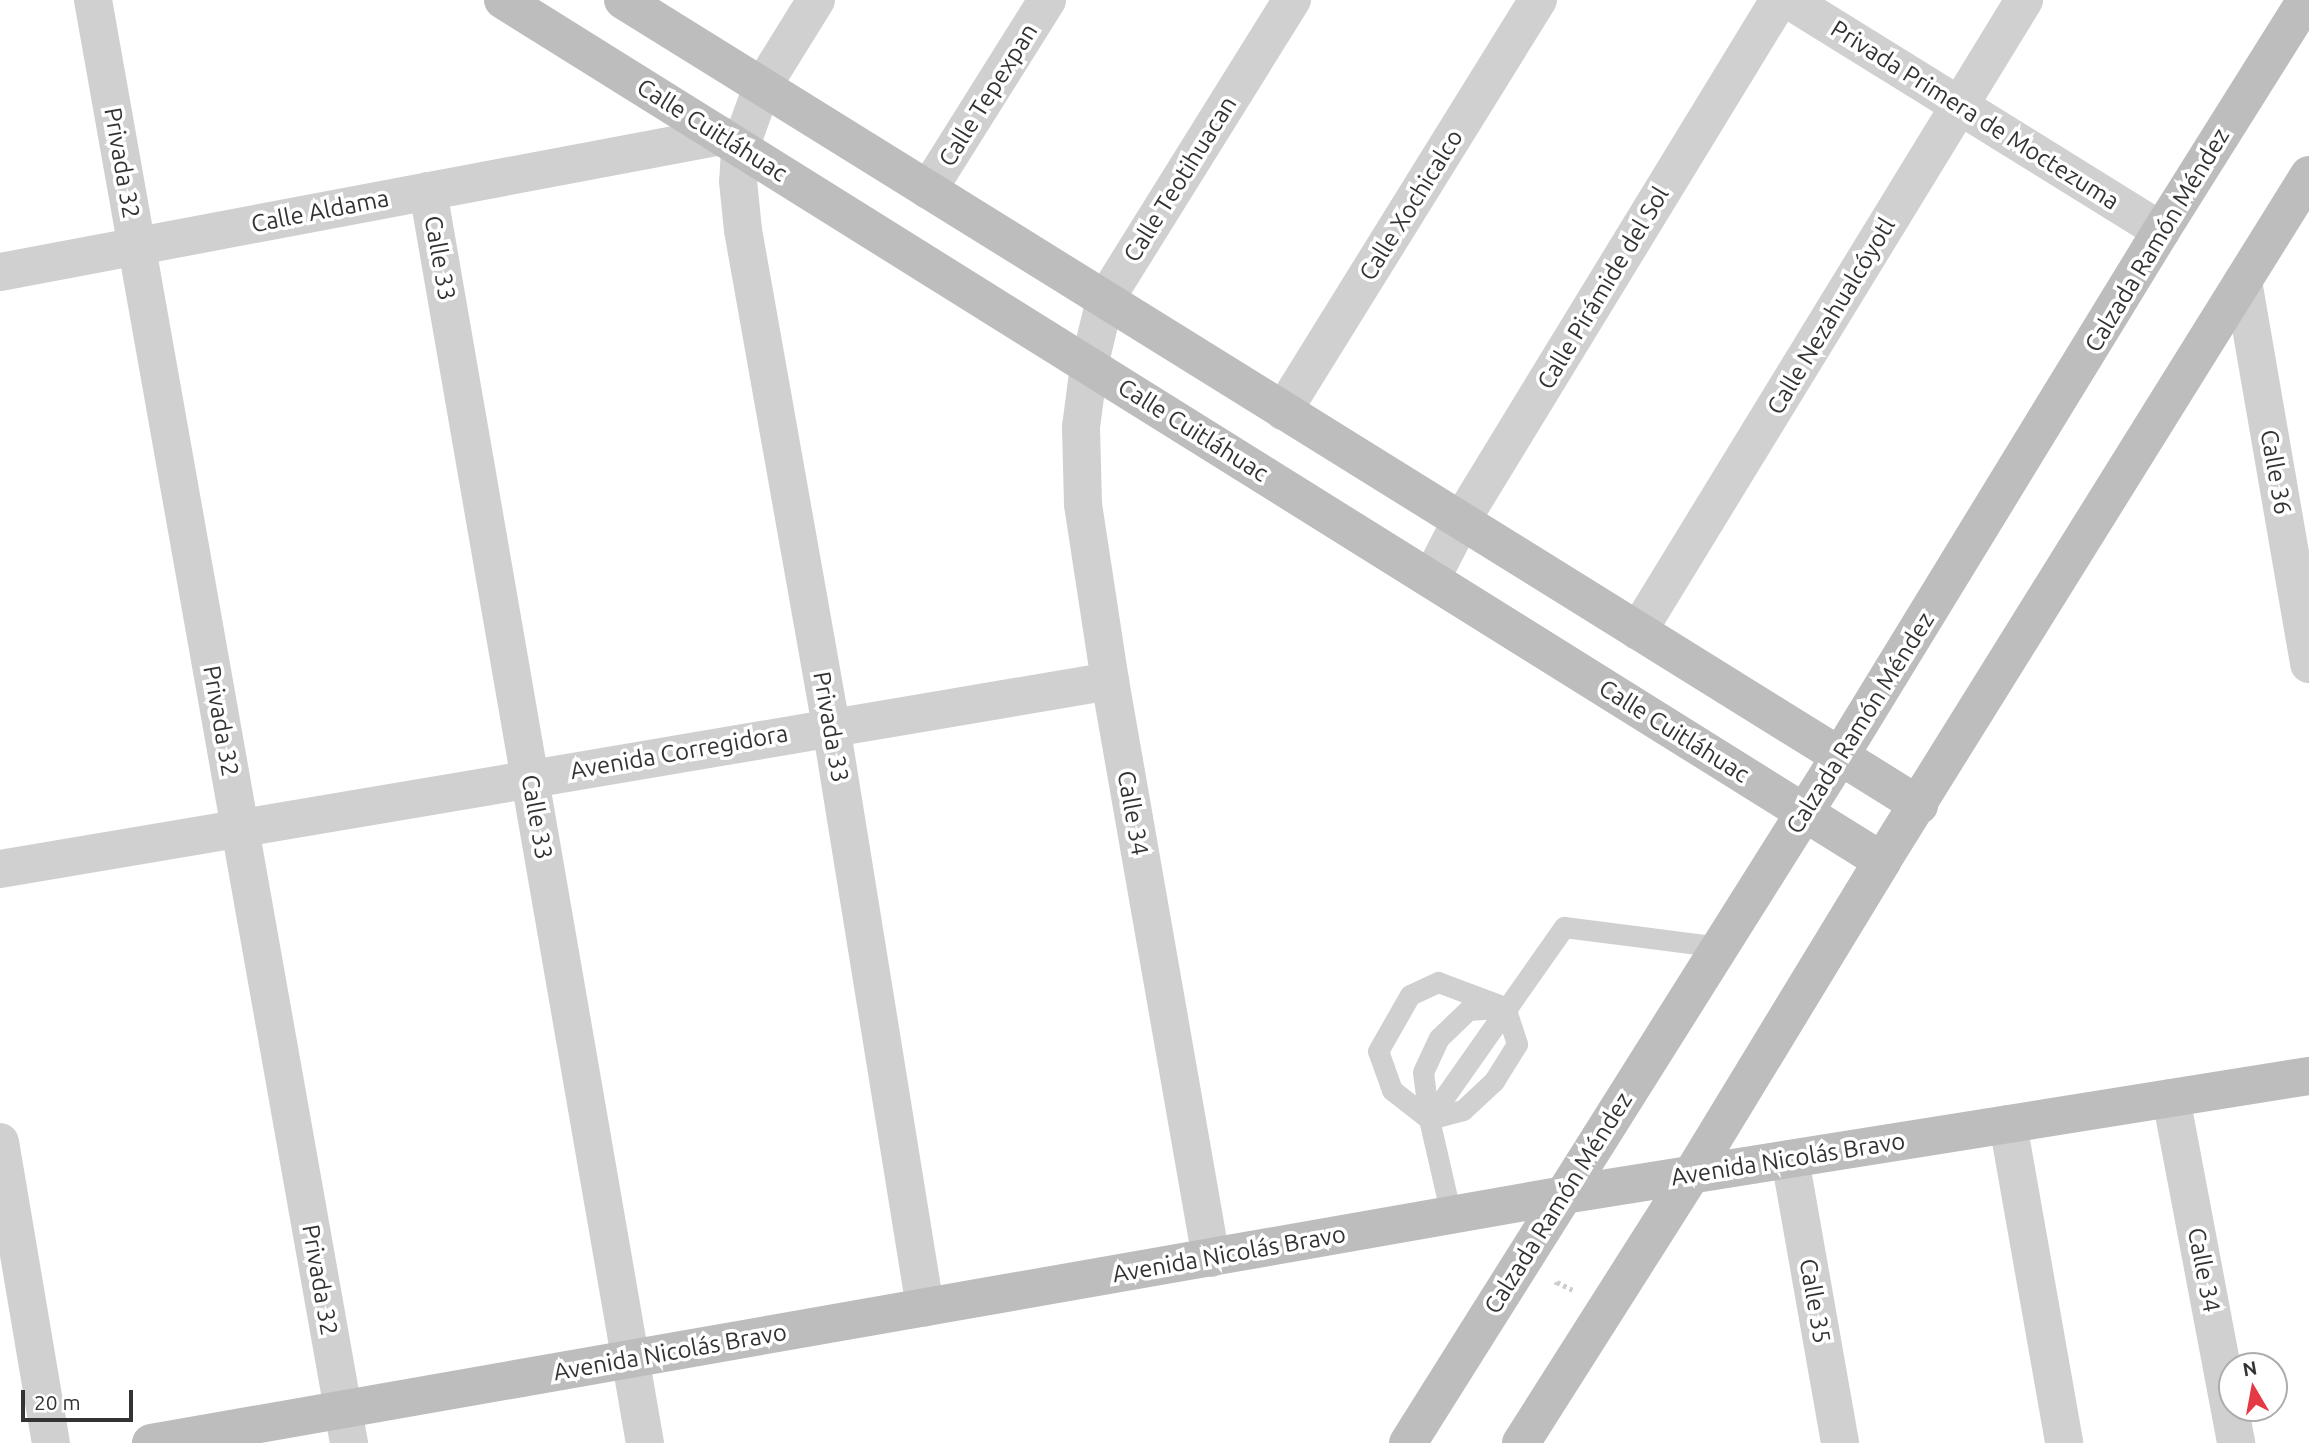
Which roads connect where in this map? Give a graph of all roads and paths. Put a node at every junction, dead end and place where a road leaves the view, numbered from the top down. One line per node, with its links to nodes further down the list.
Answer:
1 (93, 0): 19 (street, Privada 32)
2 (503, 0): 14 (main road, Calle Cuitláhuac)
3 (623, 0): 12 (main road)
4 (816, 0): 12 (street, Privada 33)
5 (1047, 0): 16 (street, Calle Tepexpan)
6 (1292, 0): 22 (street, Calle Teotihuacan)
7 (1538, 0): 24 (street, Calle Xochicalco)
8 (1779, 0): 25 (street, Calle Pirámide del Sol)
9 (1789, 0): 13 (street, Privada Primera de Moctezuma)
10 (2024, 0): 13 (street, Calle Nezahualcóyotl)
11 (2306, 0): 18 (main road, Calzada Ramón Méndez)
12 (762, 87): 14 (street, Privada 33); 16 (main road)
13 (1960, 106): 18 (street, Privada Primera de Moctezuma); 27 (street, Calle Nezahualcóyotl)
14 (731, 142): 17 (street, Calle Aldama); 23 (main road, Calle Cuitláhuac); 30 (street, Privada 33)
15 (2309, 175): 21 (main road)
16 (928, 190): 22 (main road)
17 (428, 191): 19 (street, Calle Aldama); 32 (street, Calle 33)
18 (2161, 231): 31 (main road, Calzada Ramón Méndez)
19 (137, 246): 20 (street, Calle Aldama); 35 (street, Privada 32)
20 (0, 272)
21 (2244, 281): 28 (street, Calle 36); 33 (main road)
22 (1105, 300): 23 (street, Calle Teotihuacan); 24 (main road)
23 (1089, 366): 26 (main road, Calle Cuitláhuac); 29 (street, Calle 34)
24 (1283, 411): 25 (main road)
25 (1461, 521): 26 (street, Calle Pirámide del Sol); 27 (main road)
26 (1431, 579): 34 (main road, Calle Cuitláhuac)
27 (1638, 631): 31 (main road)
28 (2309, 664)
29 (1110, 681): 30 (street, Avenida Corregidora); 49 (street, Calle 34)
30 (831, 726): 32 (street, Avenida Corregidora); 51 (street, Privada 33)
31 (1840, 756): 33 (main road); 34 (main road, Calzada Ramón Méndez)
32 (530, 778): 35 (street, Avenida Corregidora); 53 (street, Calle 33)
33 (1919, 805): 36 (main road)
34 (1805, 812): 36 (main road, Calle Cuitláhuac); 38 (main road, Calzada Ramón Méndez)
35 (240, 828): 37 (street, Avenida Corregidora); 54 (street, Privada 32)
36 (1882, 861): 46 (main road)
37 (0, 869)
38 (1720, 947): 39 (lane); 47 (main road, Calzada Ramón Méndez)
39 (1504, 1007): 42 (lane); 42 (lane); 42 (lane); 42 (lane)
40 (2309, 1076): 41 (main road, Avenida Nicolás Bravo)
41 (2172, 1098): 43 (main road, Avenida Nicolás Bravo); 62 (street, Calle 34)
42 (1429, 1119): 48 (lane)
43 (2008, 1124): 45 (main road, Avenida Nicolás Bravo); 61 (street)
44 (0, 1142): 55 (street)
45 (1790, 1159): 46 (main road, Avenida Nicolás Bravo); 60 (street, Calle 35)
46 (1692, 1174): 47 (main road, Avenida Nicolás Bravo); 52 (main road)
47 (1564, 1195): 48 (main road, Avenida Nicolás Bravo); 58 (main road, Calzada Ramón Méndez)
48 (1451, 1215): 49 (main road, Avenida Nicolás Bravo)
49 (1211, 1258): 51 (main road, Avenida Nicolás Bravo)
50 (1550, 1293): 52 (path)
51 (925, 1307): 53 (main road, Avenida Nicolás Bravo)
52 (1607, 1307): 59 (main road)
53 (630, 1359): 54 (main road, Avenida Nicolás Bravo); 57 (street, Calle 33)
54 (346, 1426): 56 (main road, Avenida Nicolás Bravo)
55 (51, 1443)
56 (150, 1443)
57 (645, 1443)
58 (1408, 1443)
59 (1521, 1443)
60 (1840, 1443)
61 (2064, 1443)
62 (2236, 1443)

